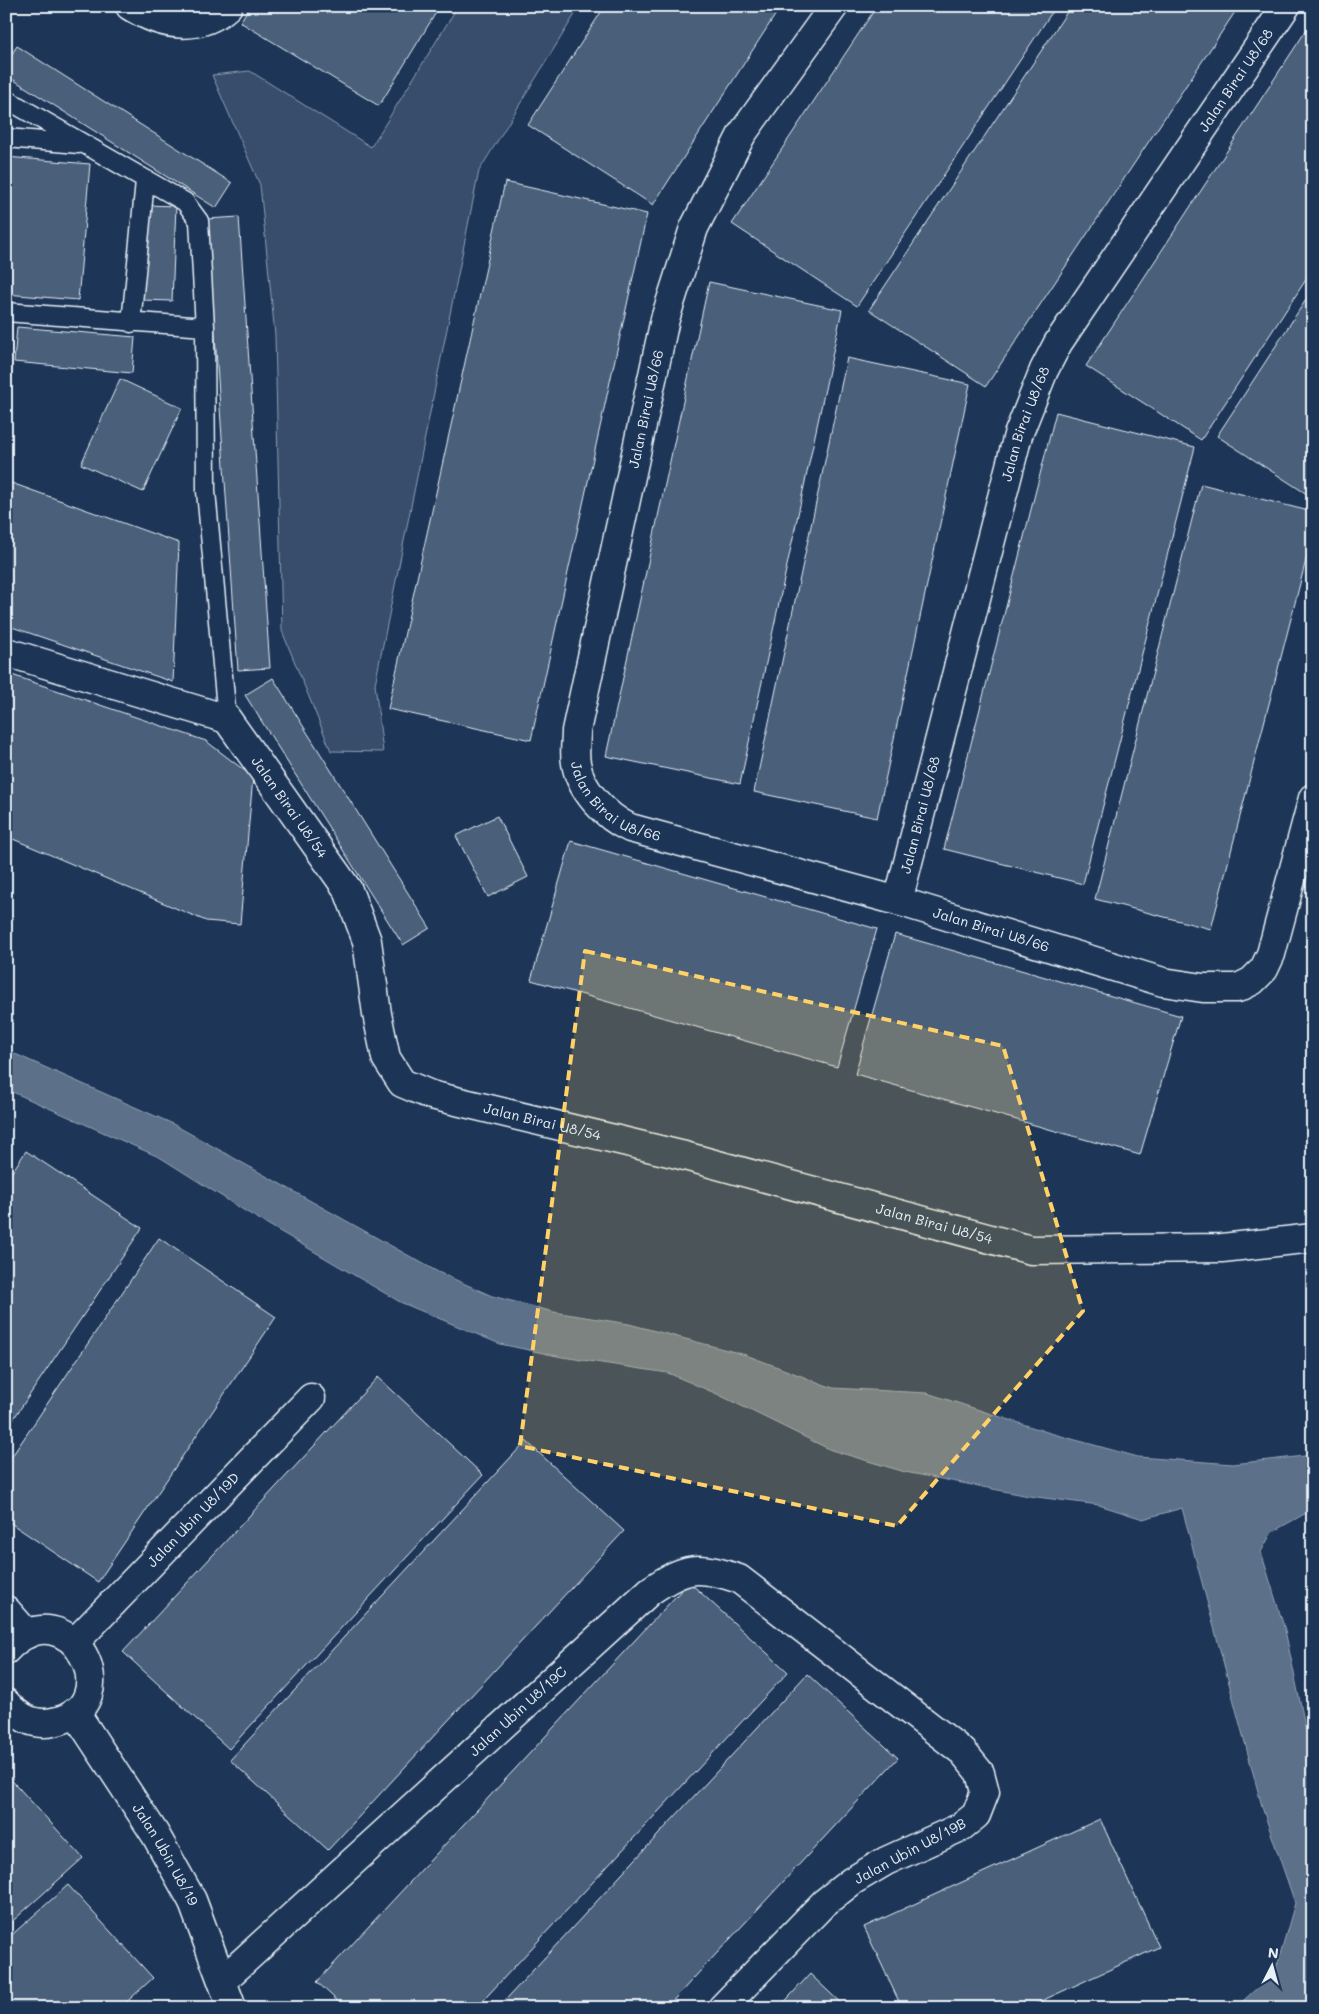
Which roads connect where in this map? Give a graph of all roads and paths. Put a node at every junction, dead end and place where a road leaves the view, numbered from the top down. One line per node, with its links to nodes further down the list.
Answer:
1 (130, 6): 2 (street)
2 (228, 6)
3 (834, 6): 15 (street, Jalan Birai U8/66)
4 (1286, 6): 15 (street, Jalan Birai U8/68)
5 (6, 99): 7 (lane)
6 (6, 138): 7 (lane)
7 (84, 144): 8 (lane)
8 (145, 181): 10 (lane); 11 (lane)
9 (6, 312): 10 (lane)
10 (131, 323): 11 (lane)
11 (205, 327): 13 (lane)
12 (6, 652): 13 (street)
13 (227, 720): 16 (street, Jalan Birai U8/54)
14 (1313, 798): 15 (street, Jalan Birai U8/66)
15 (898, 901)
16 (1313, 1238)
17 (311, 1398): 20 (street, Jalan Ubin U8/19D)
18 (6, 1610): 19 (street)
19 (17, 1642): 20 (street)
20 (75, 1642): 23 (street)
21 (837, 1655): 24 (street, Jalan Ubin U8/19C); 26 (street, Jalan Ubin U8/19B)
22 (8, 1710): 23 (street)
23 (75, 1712): 24 (street, Jalan Ubin U8/19)
24 (224, 1980): 25 (street, Jalan Ubin U8/19)
25 (232, 2008)
26 (722, 2008)

